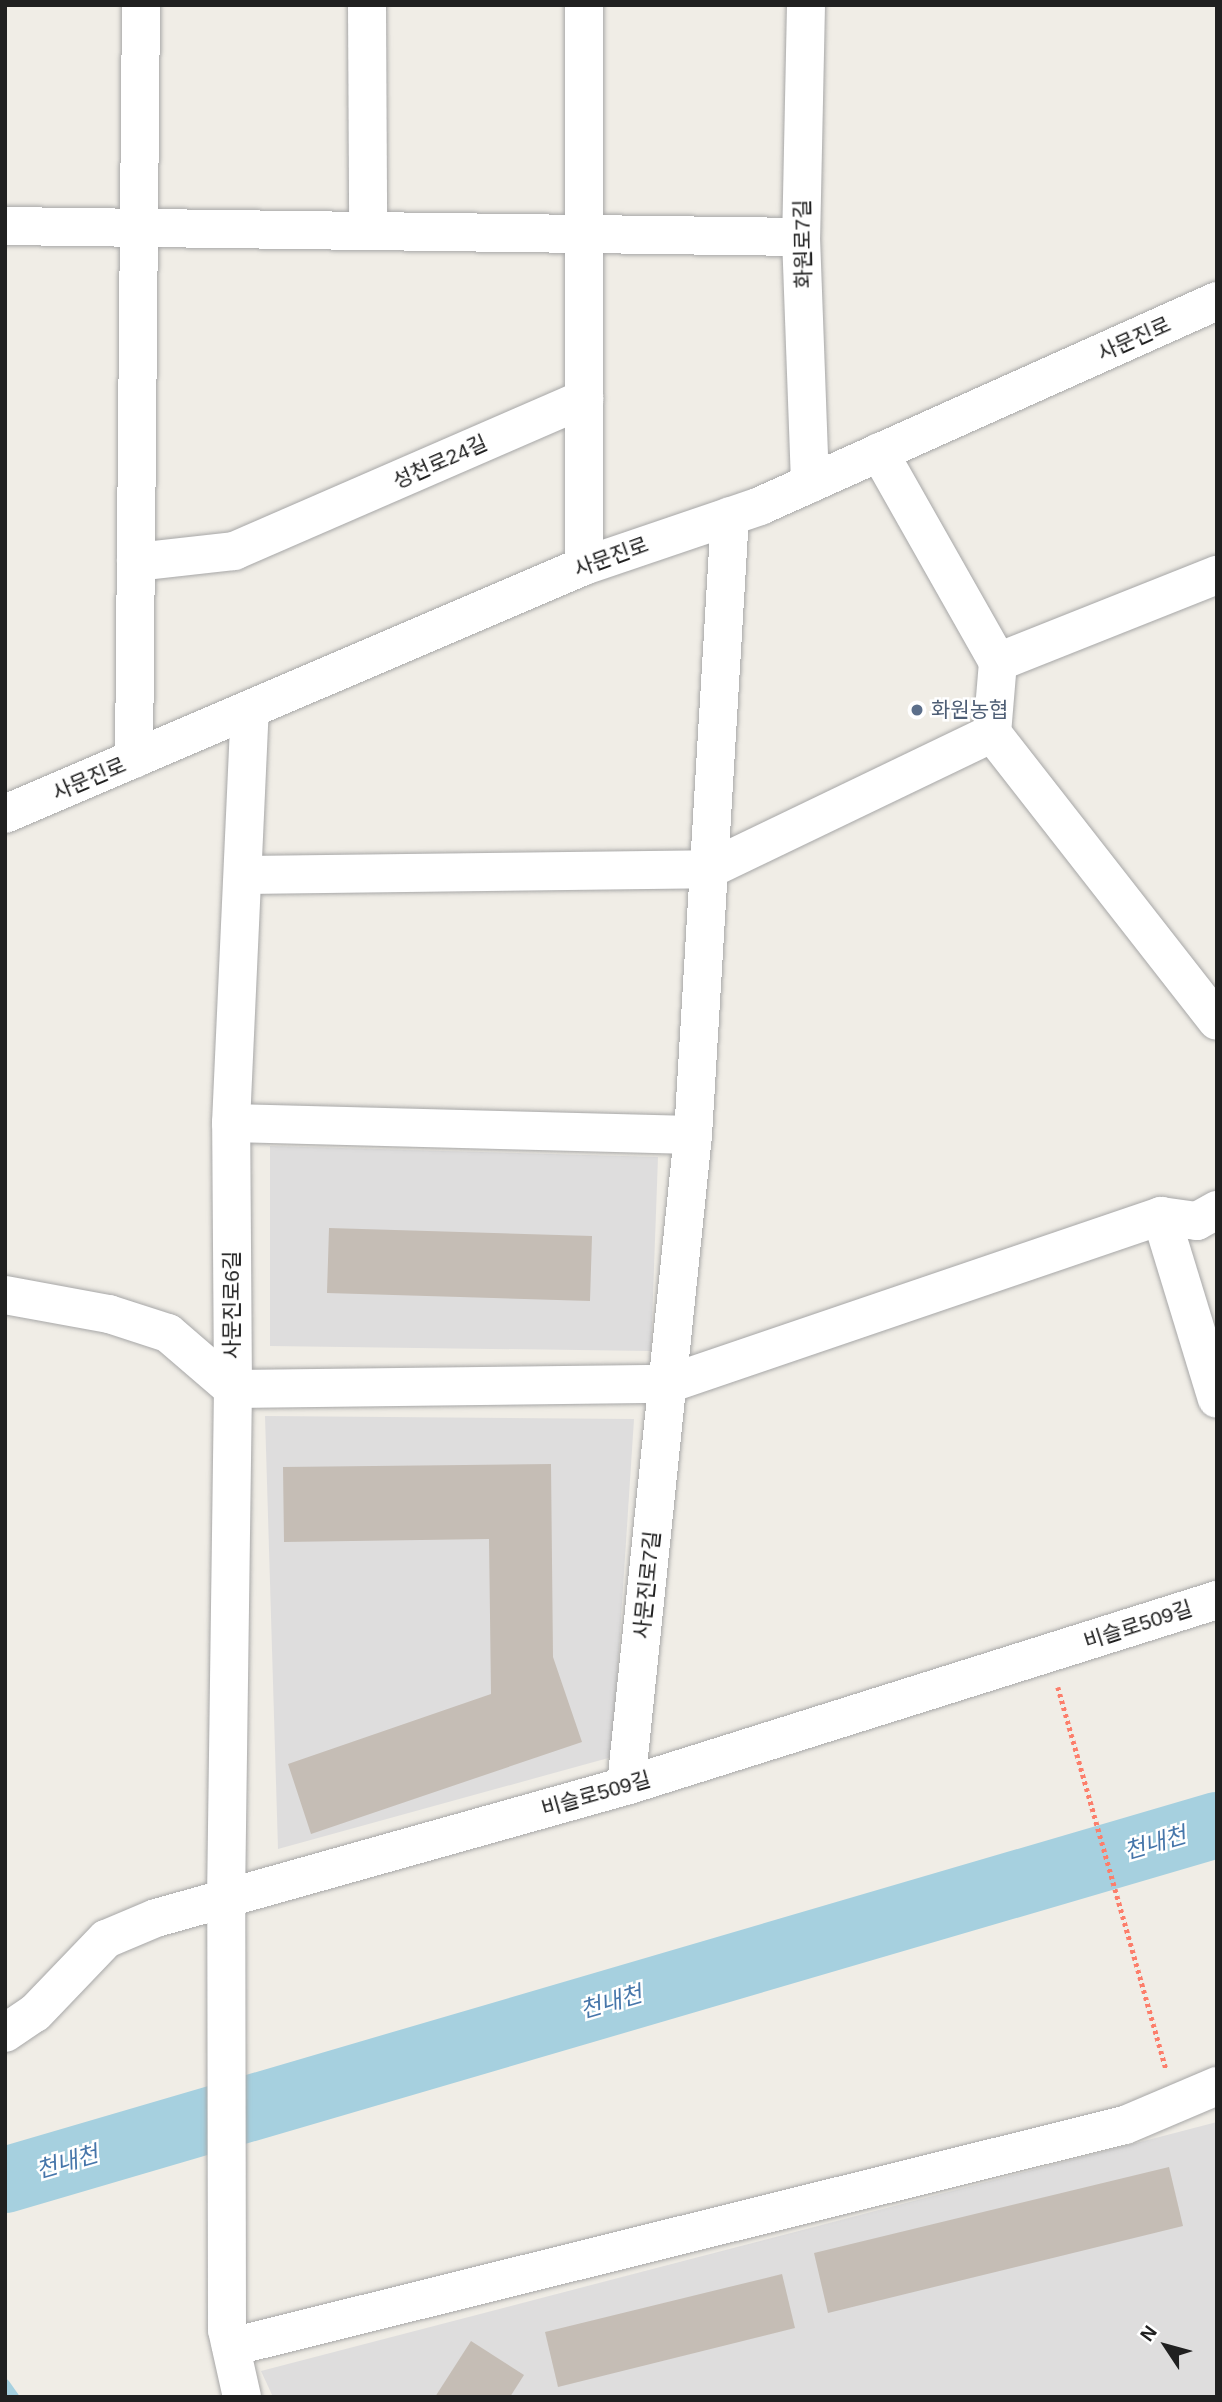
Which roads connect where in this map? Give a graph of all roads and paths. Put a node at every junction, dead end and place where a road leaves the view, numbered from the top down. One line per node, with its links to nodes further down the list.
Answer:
1 (141, 5): 6 (street)
2 (367, 5): 7 (street)
3 (584, 5): 8 (street)
4 (806, 5): 9 (street, 화원로7길)
5 (5, 226): 6 (street)
6 (139, 228): 7 (street); 15 (street)
7 (368, 230): 8 (street)
8 (584, 233): 9 (street); 11 (street)
9 (802, 237): 13 (street, 화원로7길)
10 (1217, 301): 12 (street, 사문진로)
11 (584, 399): 15 (street, 성천로24길); 16 (street)
12 (879, 452): 13 (street, 사문진로); 18 (street)
13 (810, 484): 14 (street, 사문진로)
14 (730, 516): 16 (street, 사문진로); 23 (street, 사문진로7길)
15 (136, 562): 21 (street)
16 (584, 566): 19 (street, 사문진로)
17 (1217, 575): 18 (street)
18 (998, 662): 20 (street)
19 (250, 710): 21 (street, 사문진로); 24 (street, 사문진로6길)
20 (992, 733): 23 (street); 25 (street)
21 (134, 759): 22 (street, 사문진로)
22 (5, 814)
23 (710, 869): 24 (street); 27 (street, 사문진로7길)
24 (244, 875): 26 (street, 사문진로6길)
25 (1217, 1021)
26 (231, 1123): 27 (street); 32 (street, 사문진로6길)
27 (693, 1135): 31 (street, 사문진로7길)
28 (1217, 1210): 29 (street)
29 (1161, 1216): 31 (street); 33 (street)
30 (5, 1295): 32 (street)
31 (668, 1384): 32 (street); 36 (street, 사문진로7길)
32 (233, 1389): 37 (street, 사문진로6길)
33 (1217, 1399)
34 (1217, 1600): 36 (street, 비슬로509길)
35 (1058, 1690): 39 (path)
36 (626, 1786): 37 (street, 비슬로509길)
37 (226, 1912): 38 (street, 비슬로509길); 41 (street, 사문진로6길)
38 (5, 2033)
39 (1167, 2073)
40 (1217, 2086): 41 (street)
41 (229, 2339): 42 (street, 사문진로6길)
42 (242, 2397)

